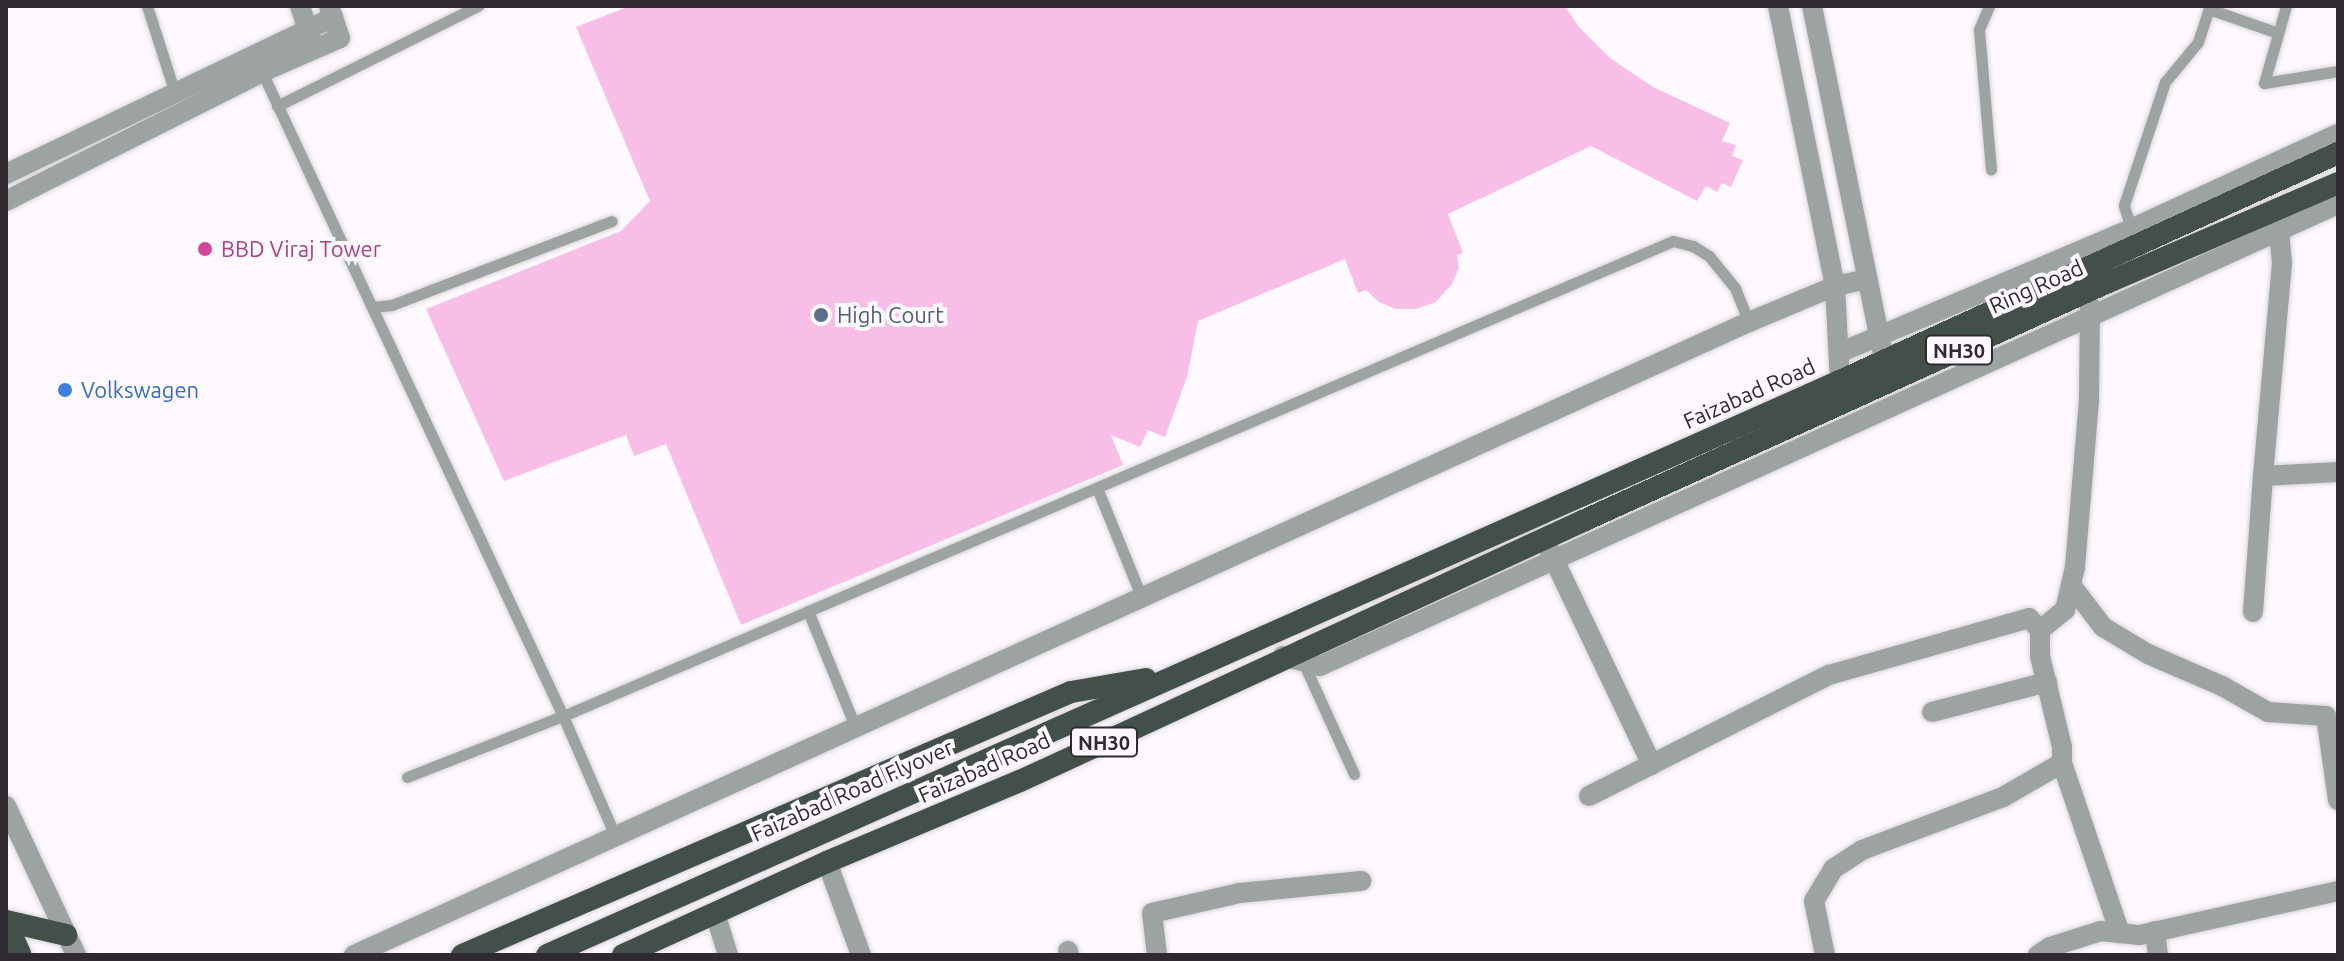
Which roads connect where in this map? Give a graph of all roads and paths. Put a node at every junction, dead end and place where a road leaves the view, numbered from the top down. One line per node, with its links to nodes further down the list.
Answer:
1 (147, 6): 15 (lane)
2 (300, 6): 10 (street)
3 (478, 6): 16 (lane)
4 (1778, 6): 28 (street)
5 (1812, 6): 27 (street)
6 (1989, 6): 19 (lane)
7 (2286, 6): 11 (lane)
8 (2210, 8): 11 (lane); 26 (lane)
9 (331, 12): 10 (street); 12 (street)
10 (308, 29): 12 (street); 15 (street)
11 (2278, 33): 13 (lane)
12 (315, 50): 14 (street)
13 (2338, 71)
14 (262, 72): 16 (lane); 22 (street)
15 (175, 93): 20 (street)
16 (277, 106): 30 (lane)
17 (2338, 134): 26 (street)
18 (2338, 153): 26 (highway, Faizabad Road / NH30)
19 (1991, 169)
20 (6, 174)
21 (2338, 183): 25 (highway, Ring Road / NH30)
22 (6, 201)
23 (2338, 204): 25 (street)
24 (612, 221): 30 (lane)
25 (2277, 221): 29 (highway, Ring Road / NH30); 31 (street); 38 (street)
26 (2133, 236): 33 (street); 35 (highway, Faizabad Road / NH30)
27 (1867, 279): 28 (street); 33 (street)
28 (1835, 286): 32 (street); 34 (street)
29 (2090, 290): 31 (street); 40 (highway, Ring Road / NH30)
30 (372, 307): 52 (lane)
31 (2090, 315): 42 (street); 43 (street)
32 (1749, 322): 39 (lane); 44 (street)
33 (1879, 337): 34 (street); 35 (street)
34 (1839, 353): 36 (street)
35 (1884, 361): 36 (highway, Faizabad Road / NH30)
36 (1840, 381): 49 (highway, Faizabad Road / NH30)
37 (2338, 472): 38 (street)
38 (2263, 476): 46 (street)
39 (1097, 488): 44 (lane); 45 (lane)
40 (1583, 521): 41 (highway, Faizabad Road / NH30)
41 (1544, 539): 42 (street); 48 (highway, Faizabad Road / NH30)
42 (1554, 560): 48 (street); 55 (street)
43 (2071, 585): 47 (street); 59 (street)
44 (1141, 596): 53 (street)
45 (808, 611): 52 (lane); 53 (lane)
46 (2253, 612)
47 (2040, 630): 50 (street); 55 (street)
48 (1293, 659): 56 (lane); 62 (highway, Faizabad Road / NH30)
49 (1179, 673): 72 (highway, NH30); 73 (highway, Faizabad Road Flyover)
50 (2047, 682): 51 (street); 54 (street)
51 (1932, 712)
52 (563, 716): 57 (lane); 61 (lane)
53 (855, 726): 61 (street)
54 (2062, 763): 68 (street); 78 (street)
55 (1652, 765): 58 (street)
56 (1354, 774)
57 (407, 777)
58 (1589, 796)
59 (2338, 800)
60 (6, 806): 69 (street)
61 (616, 839): 71 (street)
62 (827, 862): 65 (highway, Faizabad Road / NH30); 76 (street)
63 (1361, 881): 77 (street)
64 (2338, 891): 67 (street)
65 (715, 913): 74 (highway, Faizabad Road / NH30); 75 (street)
66 (6, 921): 69 (highway); 70 (highway)
67 (2155, 931): 68 (street); 80 (street)
68 (2120, 933): 79 (street)
69 (71, 945)
70 (21, 955)
71 (354, 955)
72 (462, 955)
73 (547, 955)
74 (623, 955)
75 (728, 955)
76 (861, 955)
77 (1157, 955)
78 (1825, 955)
79 (2038, 955)
80 (2158, 955)

